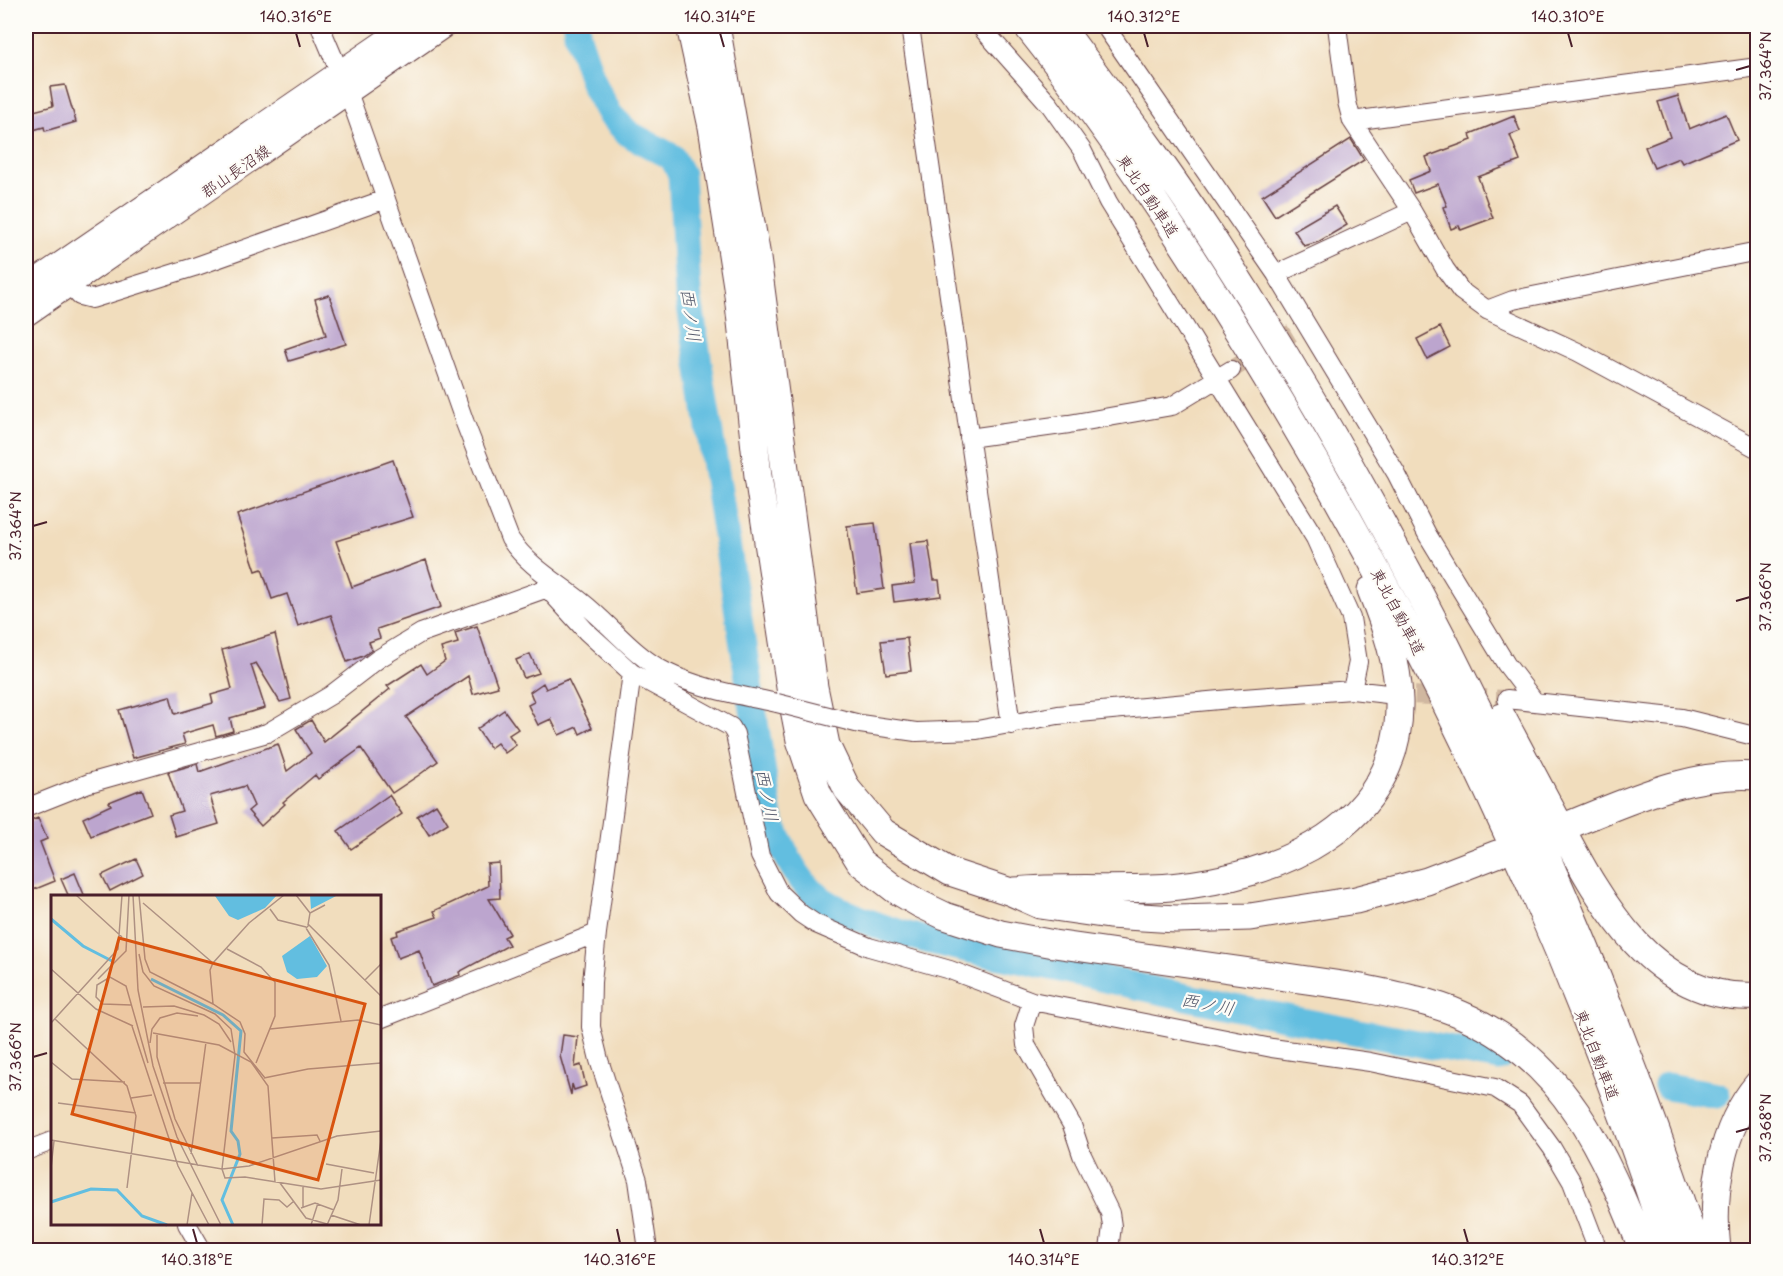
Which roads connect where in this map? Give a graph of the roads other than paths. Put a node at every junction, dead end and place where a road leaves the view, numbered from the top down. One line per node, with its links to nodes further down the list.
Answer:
1 (320, 26): 13 (street)
2 (408, 26): 13 (main road, 郡山長沼線)
3 (444, 26): 13 (main road, 郡山長沼線)
4 (690, 26): 39 (highway)
5 (716, 26): 40 (highway)
6 (910, 26): 25 (street)
7 (980, 26): 24 (street)
8 (1027, 26): 21 (highway, 東北自動車道)
9 (1060, 26): 27 (highway, 東北自動車道)
10 (1105, 26): 18 (street)
11 (1337, 26): 14 (street)
12 (1758, 67): 14 (street)
13 (343, 83): 15 (street); 19 (main road, 郡山長沼線)
14 (1352, 122): 16 (street)
15 (386, 199): 19 (street); 28 (street)
16 (1412, 211): 18 (street); 22 (street)
17 (1758, 251): 22 (street)
18 (1276, 274): 33 (street)
19 (62, 277): 20 (main road, 郡山長沼線); 23 (main road, 郡山長沼線)
20 (26, 288)
21 (1220, 300): 40 (highway); 54 (highway, 東北自動車道)
22 (1487, 310): 26 (street)
23 (26, 314)
24 (1223, 375): 25 (street); 30 (street)
25 (969, 438): 34 (street)
26 (1758, 449)
27 (1349, 465): 42 (highway); 55 (highway, 東北自動車道)
28 (551, 587): 29 (street); 34 (street, bridge); 38 (street)
29 (632, 673): 41 (street); 43 (street)
30 (1352, 690): 31 (street); 34 (street)
31 (1386, 694)
32 (1507, 699): 33 (street)
33 (1534, 702): 35 (street)
34 (1011, 725)
35 (1758, 737)
36 (1758, 776): 37 (highway)
37 (1758, 793)
38 (26, 808)
39 (845, 840): 40 (highway); 53 (highway)
40 (1011, 892)
41 (597, 933): 44 (street); 50 (street)
42 (1758, 996)
43 (1032, 1001): 51 (street); 52 (street)
44 (381, 1019)
45 (1758, 1084): 56 (highway)
46 (51, 1141): 47 (street)
47 (26, 1151)
48 (188, 1225): 49 (street)
49 (202, 1251)
50 (648, 1251)
51 (1109, 1251)
52 (1598, 1251)
53 (1643, 1251)
54 (1669, 1251)
55 (1697, 1251)
56 (1717, 1251)

